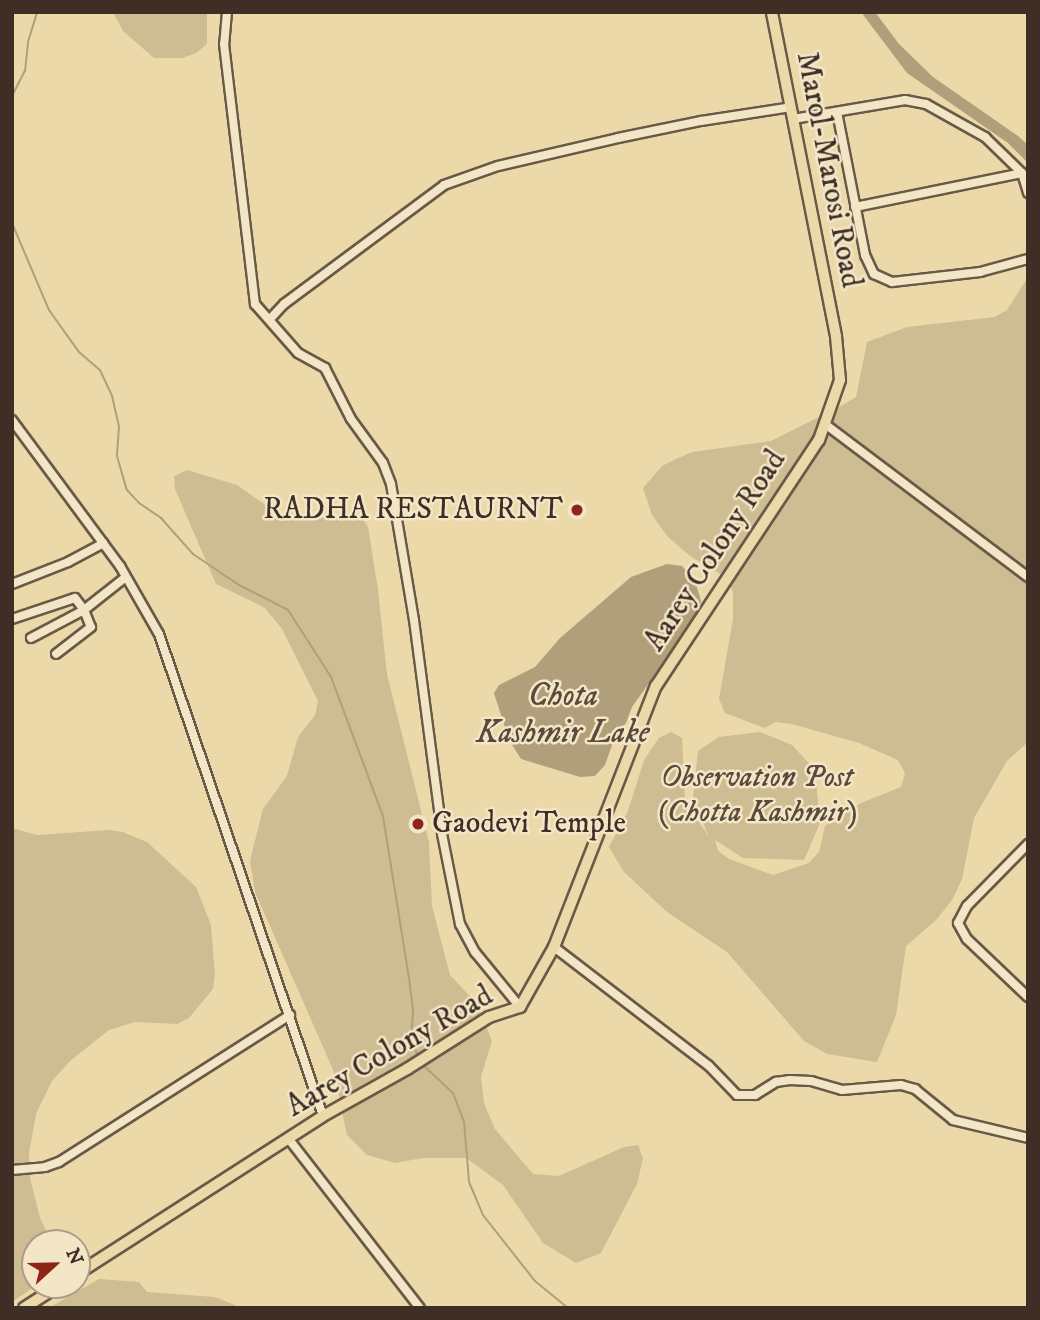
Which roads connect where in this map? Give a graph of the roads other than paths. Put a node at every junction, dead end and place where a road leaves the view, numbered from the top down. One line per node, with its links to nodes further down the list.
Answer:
1 (227, 12): 10 (street)
2 (772, 12): 3 (main road, Marol-Marosi Road)
3 (791, 107): 5 (main road, Marol-Marosi Road); 10 (street)
4 (837, 112): 5 (street); 6 (street); 8 (street)
5 (793, 119): 11 (main road, Marol-Marosi Road)
6 (1021, 173): 7 (street); 8 (street)
7 (1028, 193)
8 (855, 206): 9 (street)
9 (1028, 259)
10 (270, 319): 25 (street)
11 (836, 336): 13 (main road, Aarey Colony Road)
12 (12, 420): 14 (street)
13 (825, 424): 15 (street); 23 (main road, Aarey Colony Road)
14 (103, 543): 16 (street); 17 (street)
15 (1028, 576)
16 (127, 577): 18 (street); 26 (street)
17 (12, 584)
18 (84, 610): 19 (street); 20 (street); 21 (street)
19 (12, 619)
20 (31, 638)
21 (56, 653)
22 (1028, 844): 24 (street)
23 (554, 947): 25 (main road, Aarey Colony Road); 29 (street)
24 (1028, 997)
25 (520, 1007): 27 (main road, Aarey Colony Road)
26 (290, 1015): 27 (street); 30 (street)
27 (323, 1116): 28 (main road, Aarey Colony Road)
28 (288, 1138): 31 (main road, Aarey Colony Road); 32 (street)
29 (1028, 1138)
30 (12, 1170)
31 (91, 1265)
32 (420, 1308)

